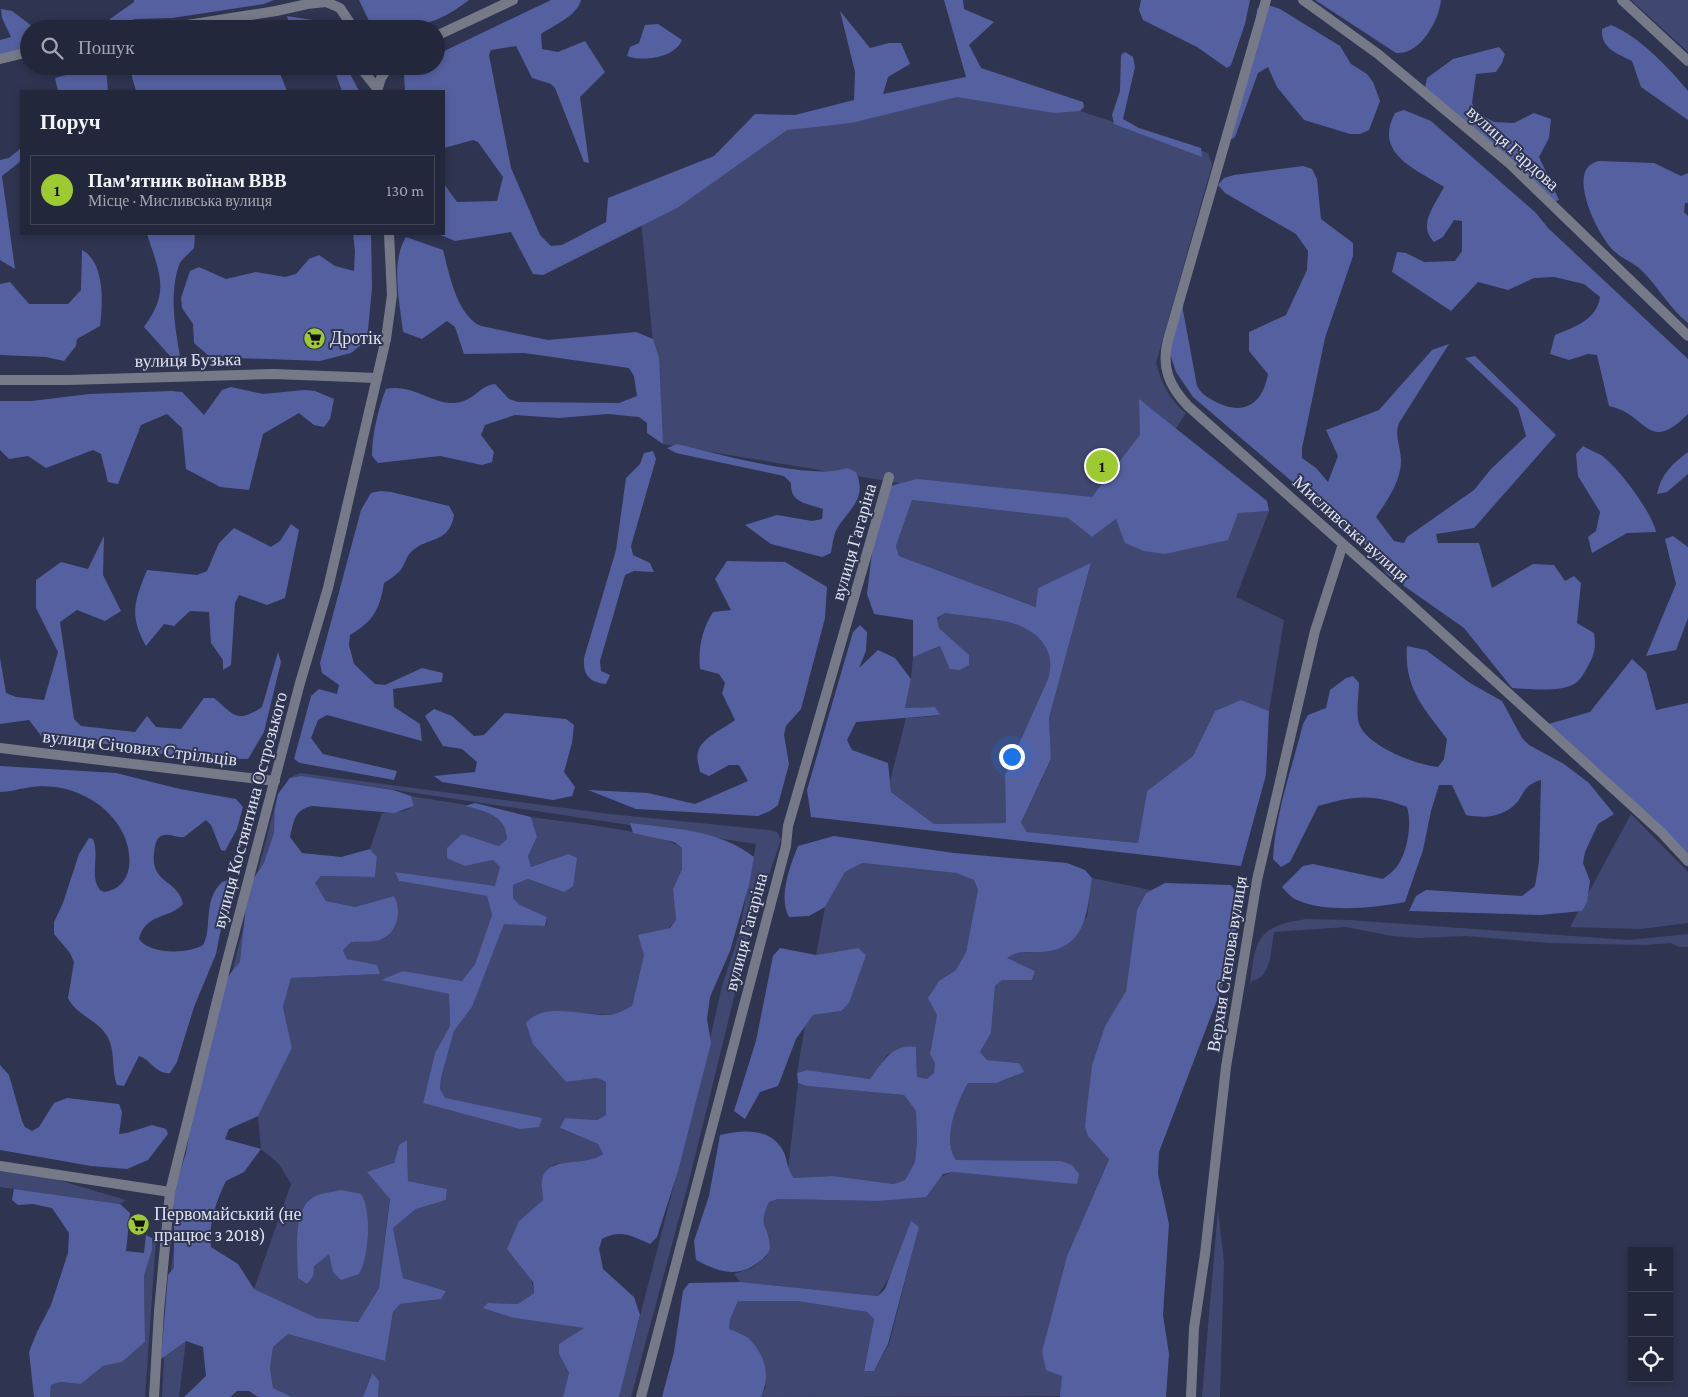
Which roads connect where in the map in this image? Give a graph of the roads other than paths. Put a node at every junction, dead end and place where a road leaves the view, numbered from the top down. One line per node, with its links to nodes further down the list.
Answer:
1 (513, 0): 7 (street)
2 (1266, 0): 19 (street, Мисливська вулиця)
3 (1303, 0): 15 (street, вулиця Гардова)
4 (1622, 0): 10 (street)
5 (219, 20): 6 (street)
6 (348, 20)
7 (445, 32)
8 (20, 54): 9 (street)
9 (0, 59)
10 (1688, 61)
11 (366, 75): 13 (street)
12 (384, 75): 13 (street)
13 (377, 90)
14 (389, 235): 16 (street, вулиця Костянтина Острозького)
15 (1688, 336)
16 (377, 378): 17 (street, вулиця Бузька); 21 (street, вулиця Костянтина Острозького)
17 (0, 380)
18 (889, 477): 26 (street, вулиця Гагаріна)
19 (1343, 544): 22 (street, Мисливська вулиця); 27 (street, Верхня Степова вулиця)
20 (0, 748): 21 (street, вулиця Січових Стрільців)
21 (275, 781): 24 (street, вулиця Костянтина Острозького)
22 (1688, 861)
23 (0, 1166): 24 (street)
24 (170, 1192): 25 (street, вулиця Костянтина Острозького)
25 (154, 1397)
26 (641, 1397)
27 (1191, 1397)

